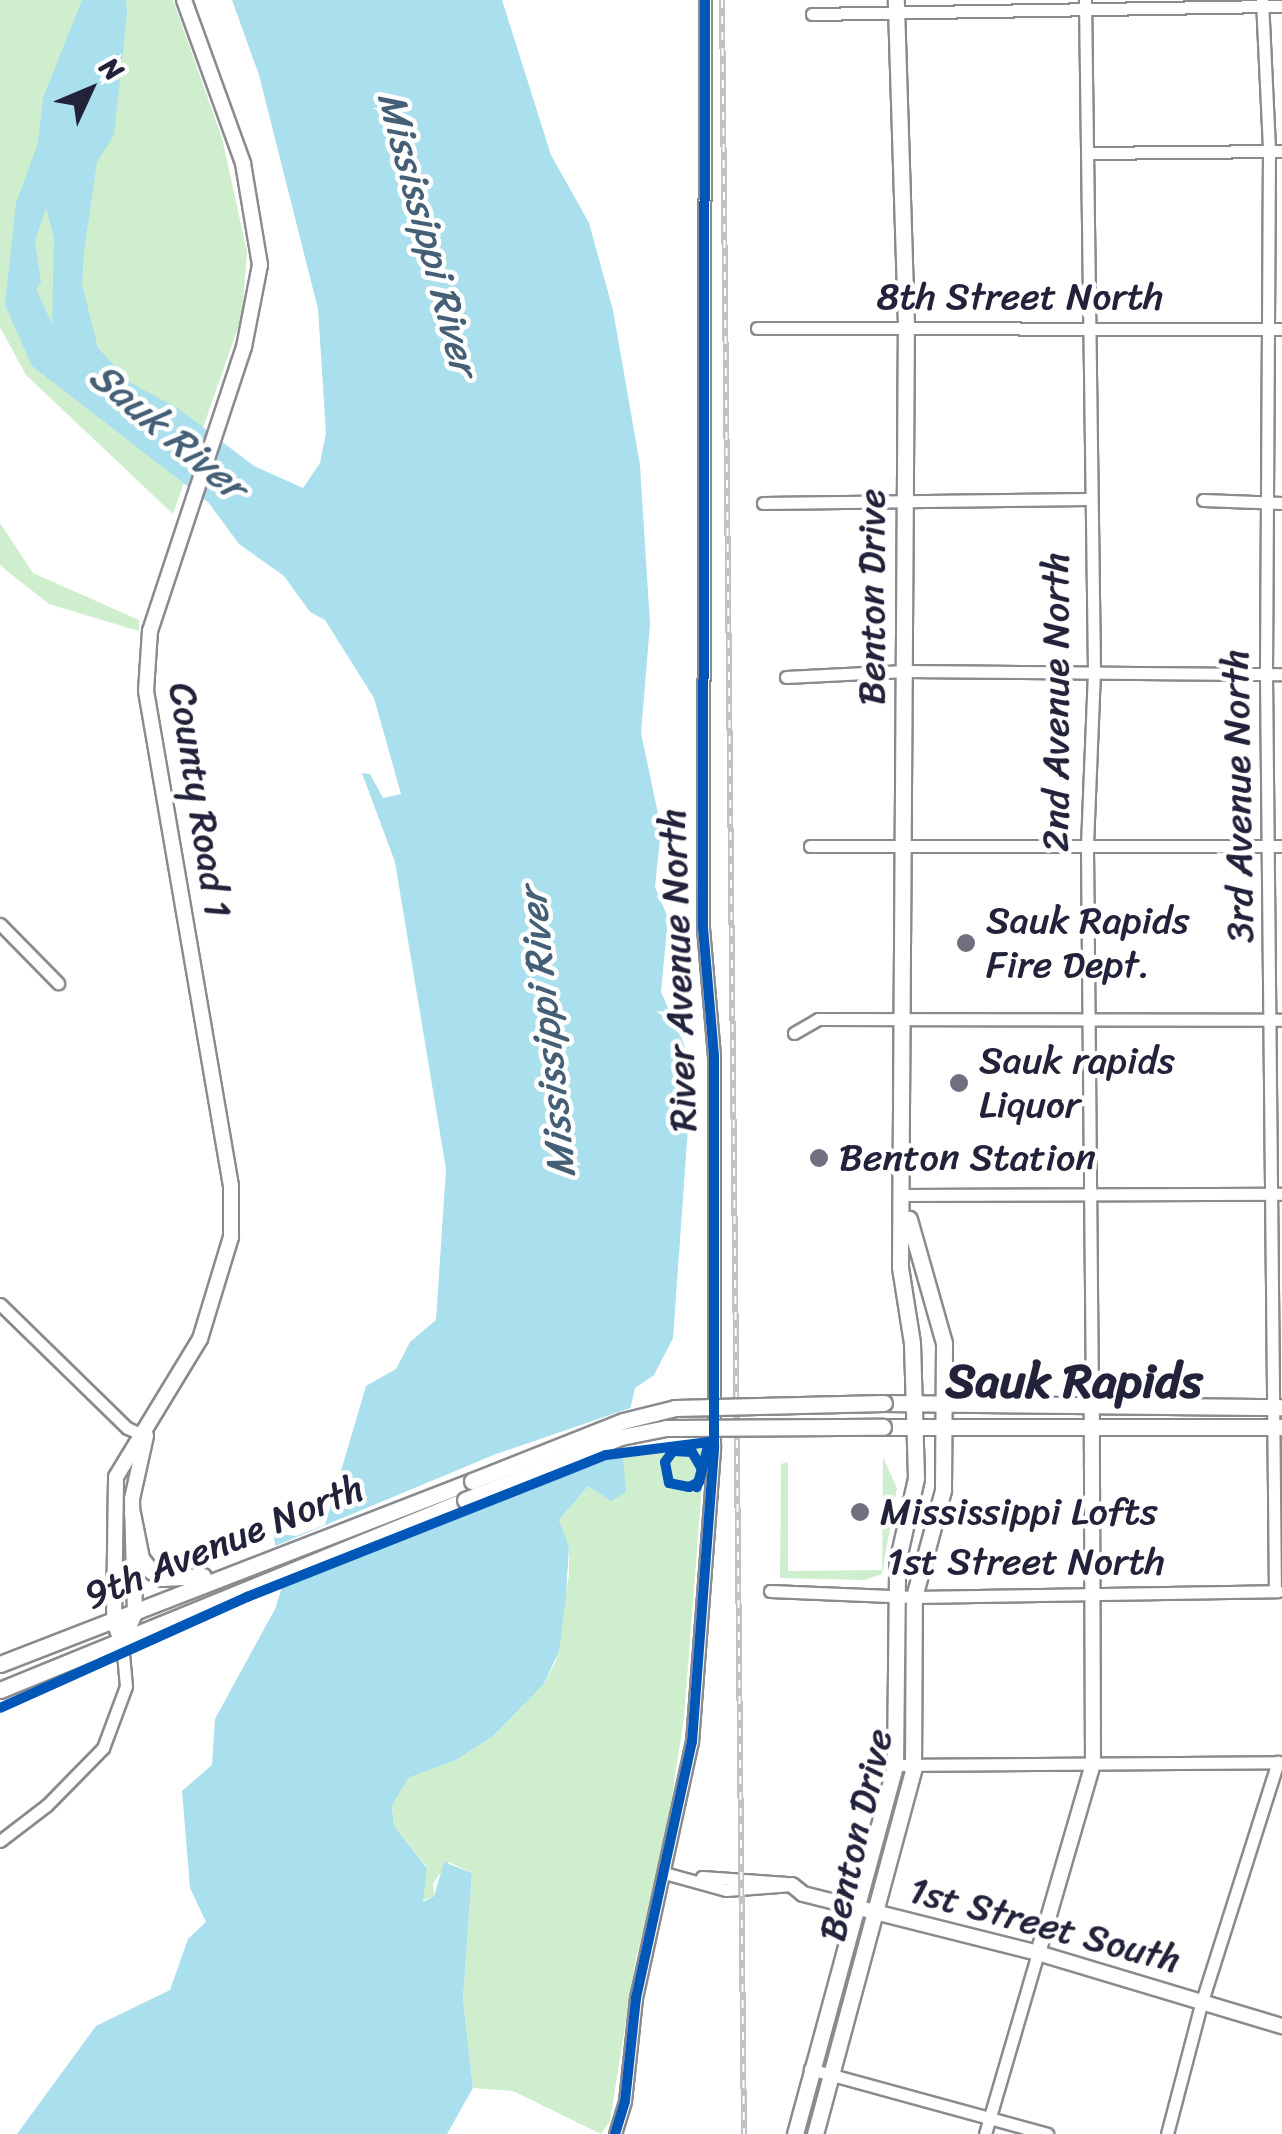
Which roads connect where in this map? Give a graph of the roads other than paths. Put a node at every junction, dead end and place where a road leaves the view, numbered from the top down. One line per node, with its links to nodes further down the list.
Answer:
1 (184, 0): 47 (street, County Road 1)
2 (705, 0): 65 (street, River Avenue North)
3 (1263, 3): 5 (street); 6 (street); 8 (street, 3rd Avenue North)
4 (897, 5): 5 (street); 7 (street); 10 (main road, Benton Drive)
5 (1086, 5): 9 (street, 2nd Avenue North)
6 (1282, 6)
7 (812, 14)
8 (1276, 151): 9 (street); 13 (street, 3rd Avenue North)
9 (1088, 153): 11 (street, 2nd Avenue North)
10 (906, 325): 11 (street, 8th Street North); 12 (street, 8th Street North); 14 (main road, Benton Drive)
11 (1088, 327): 13 (street, 8th Street North); 15 (street, 2nd Avenue North)
12 (757, 328)
13 (1276, 329): 18 (street, 3rd Avenue North)
14 (904, 498): 15 (street); 17 (street); 19 (main road, Benton Drive)
15 (1088, 500): 20 (street, 2nd Avenue North)
16 (1203, 500): 18 (street)
17 (764, 503)
18 (1275, 503): 21 (street, 3rd Avenue North)
19 (905, 670): 20 (street); 23 (street); 27 (main road, Benton Drive)
20 (1094, 671): 21 (street); 28 (street, 2nd Avenue North)
21 (1266, 674): 22 (street); 25 (street, 3rd Avenue North)
22 (1282, 674)
23 (786, 677)
24 (810, 846): 27 (street)
25 (1267, 846): 26 (street); 28 (street); 32 (street, 3rd Avenue North)
26 (1282, 846)
27 (904, 847): 28 (street); 33 (main road, Benton Drive)
28 (1087, 848): 31 (street, 2nd Avenue North)
29 (0, 924): 30 (street)
30 (58, 983)
31 (1088, 1018): 32 (street); 33 (street); 37 (street, 2nd Avenue North)
32 (1276, 1019): 35 (street, 3rd Avenue North)
33 (904, 1020): 34 (street); 36 (main road, Benton Drive)
34 (794, 1033)
35 (1275, 1194): 37 (street); 42 (street, 3rd Avenue North)
36 (905, 1195): 37 (street); 39 (main road, Benton Drive); 40 (main road, Benton Drive)
37 (1088, 1196): 41 (street, 2nd Avenue North)
38 (0, 1304): 47 (street)
39 (912, 1401): 40 (main road, 9th Avenue North); 45 (main road, Benton Drive); 49 (main road, 9th Avenue North, bridge)
40 (944, 1401): 41 (main road, 9th Avenue North); 44 (main road, Benton Drive)
41 (1092, 1402): 42 (main road, 9th Avenue North); 43 (street, 2nd Avenue North)
42 (1277, 1407): 46 (street, 3rd Avenue North)
43 (1092, 1425): 44 (main road, 9th Avenue North); 46 (main road, 9th Avenue North); 53 (street, 2nd Avenue North)
44 (943, 1426): 45 (main road, 9th Avenue North); 54 (main road, Benton Drive)
45 (915, 1427): 51 (main road, Benton Drive); 57 (main road, 9th Avenue North, bridge)
46 (1278, 1427): 52 (street, 3rd Avenue North)
47 (146, 1436): 48 (street, County Road 1); 56 (street, County Road 1)
48 (132, 1513): 49 (main road); 55 (street, County Road 1)
49 (222, 1574): 55 (main road, 9th Avenue North)
50 (770, 1590): 51 (street, 1st Street North)
51 (896, 1591): 54 (street, 1st Street North); 62 (main road, Benton Drive)
52 (1278, 1591): 53 (street, 1st Street North)
53 (1092, 1595): 54 (street, 1st Street North); 61 (street, 2nd Avenue North)
54 (914, 1597): 63 (main road, Benton Drive)
55 (135, 1614): 56 (main road, 9th Avenue North); 57 (street)
56 (114, 1622): 57 (street); 58 (main road, 9th Avenue North)
57 (122, 1643): 59 (main road, 9th Avenue North); 64 (street)
58 (0, 1664)
59 (0, 1690)
60 (1280, 1762): 61 (street); 70 (street)
61 (1092, 1764): 63 (street); 69 (street, 2nd Avenue North)
62 (895, 1766): 63 (street); 67 (main road, Benton Drive)
63 (912, 1770): 68 (main road, Benton Drive)
64 (0, 1841)
65 (668, 1874): 66 (street, 1st Street South); 75 (street, River Avenue North)
66 (792, 1885): 67 (street, 1st Street South)
67 (857, 1908): 68 (street, 1st Street South); 72 (main road, Benton Drive)
68 (875, 1912): 69 (street, 1st Street South); 73 (main road, Benton Drive)
69 (1038, 1953): 70 (street, 1st Street South); 74 (street)
70 (1202, 2001): 71 (street, 1st Street South); 80 (street)
71 (1282, 2026)
72 (810, 2069): 73 (street); 76 (main road, Benton Drive)
73 (830, 2075): 74 (street); 77 (main road, Benton Drive)
74 (990, 2117): 78 (street); 79 (street)
75 (615, 2134)
76 (795, 2134)
77 (815, 2134)
78 (984, 2134)
79 (1046, 2134)
80 (1168, 2134)

